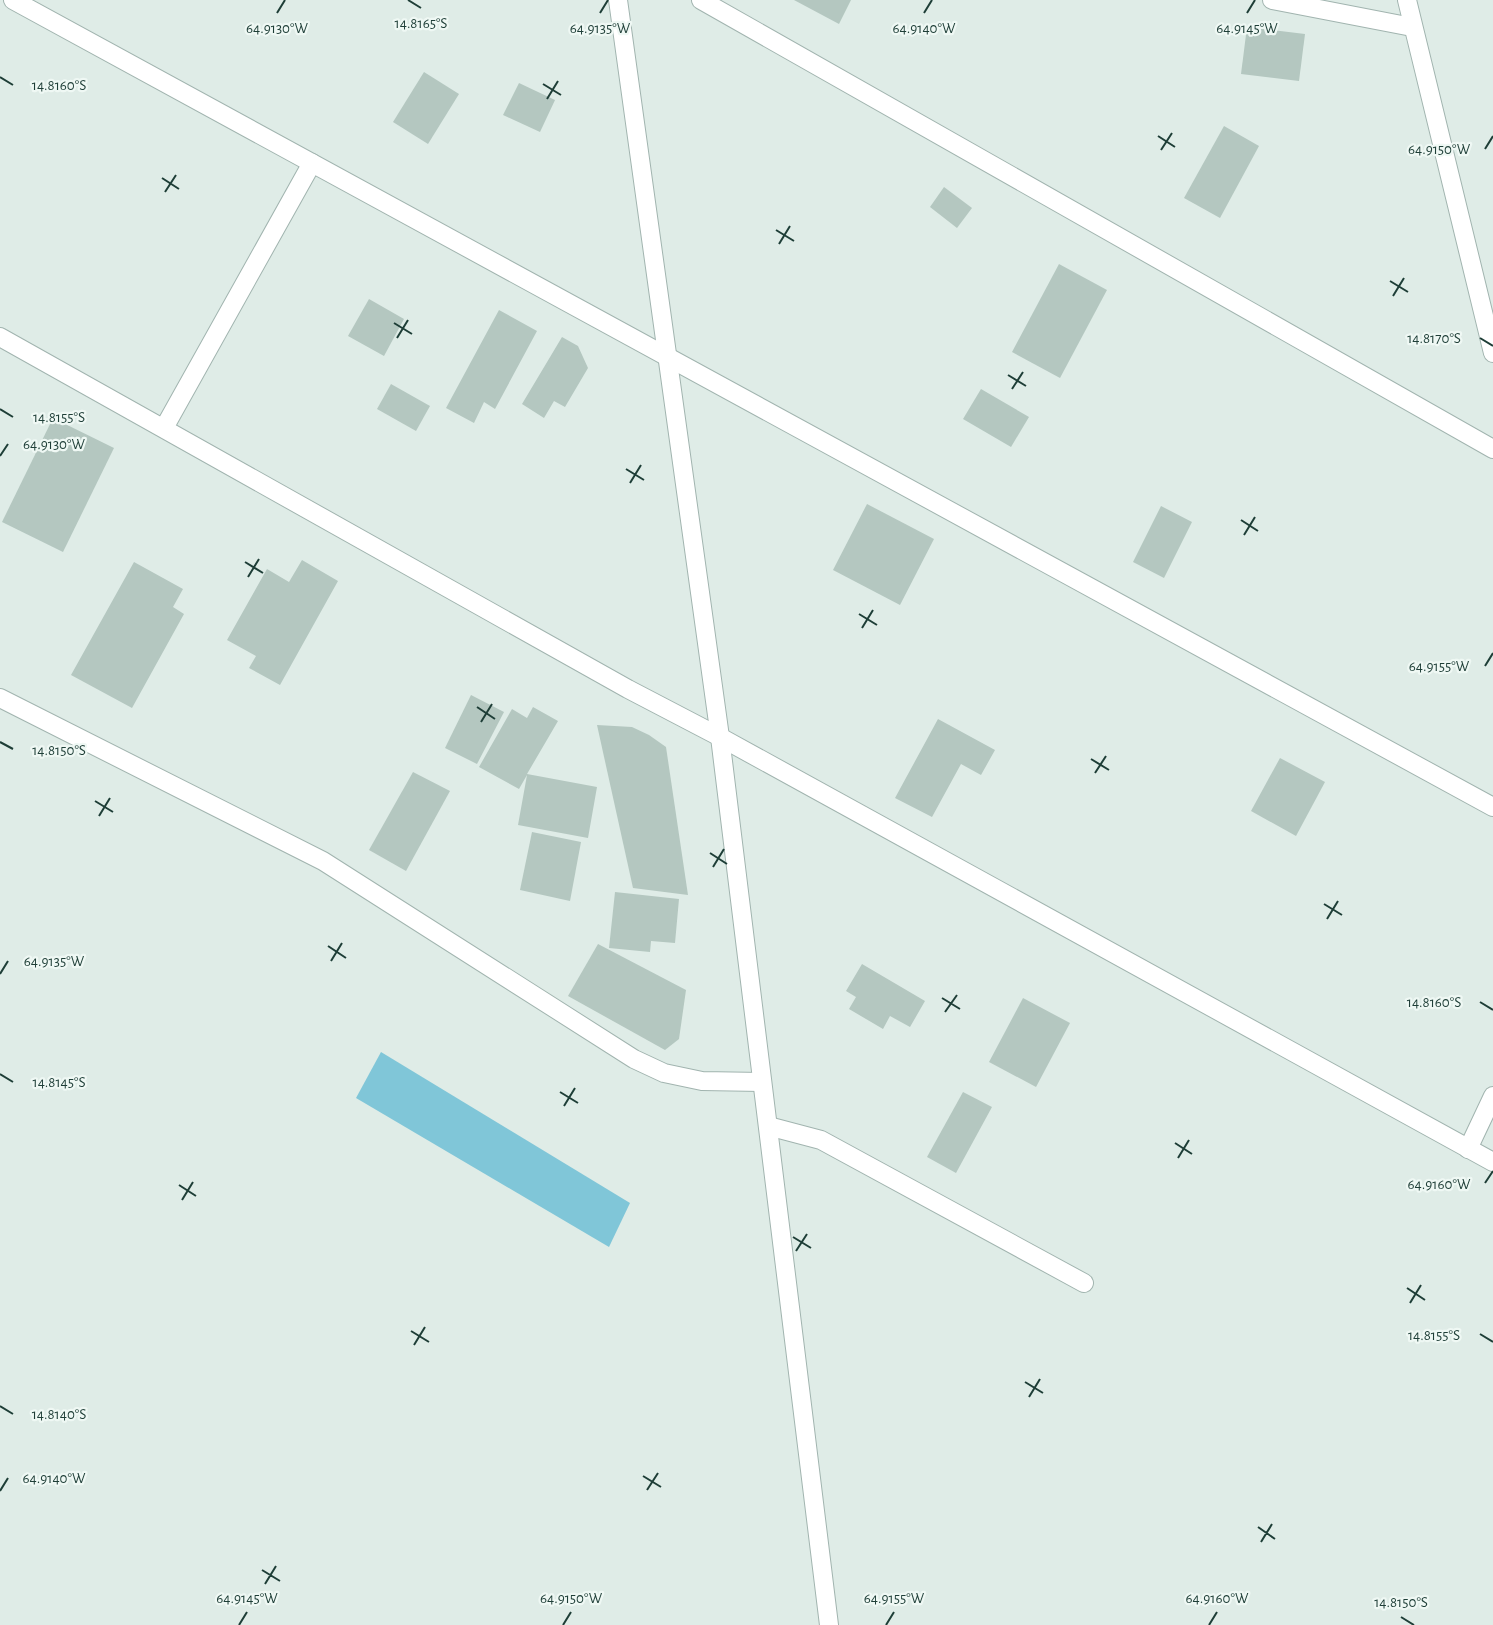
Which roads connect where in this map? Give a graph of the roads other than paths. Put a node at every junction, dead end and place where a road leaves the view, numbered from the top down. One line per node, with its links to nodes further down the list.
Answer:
1 (13, 0): 7 (street)
2 (618, 0): 10 (street)
3 (701, 0): 12 (street)
4 (1272, 0): 6 (street)
5 (1407, 0): 6 (street)
6 (1412, 27): 9 (street)
7 (312, 163): 10 (street); 11 (street)
8 (0, 337): 11 (street)
9 (1493, 353)
10 (668, 357): 14 (street); 15 (street)
11 (164, 428): 14 (street)
12 (1493, 449)
13 (0, 698): 16 (street)
14 (720, 737): 16 (street); 19 (street)
15 (1493, 807)
16 (762, 1082): 18 (street)
17 (1493, 1096): 19 (street)
18 (768, 1126): 21 (street); 22 (street)
19 (1468, 1149): 20 (street)
20 (1493, 1162)
21 (1084, 1283)
22 (829, 1625)

